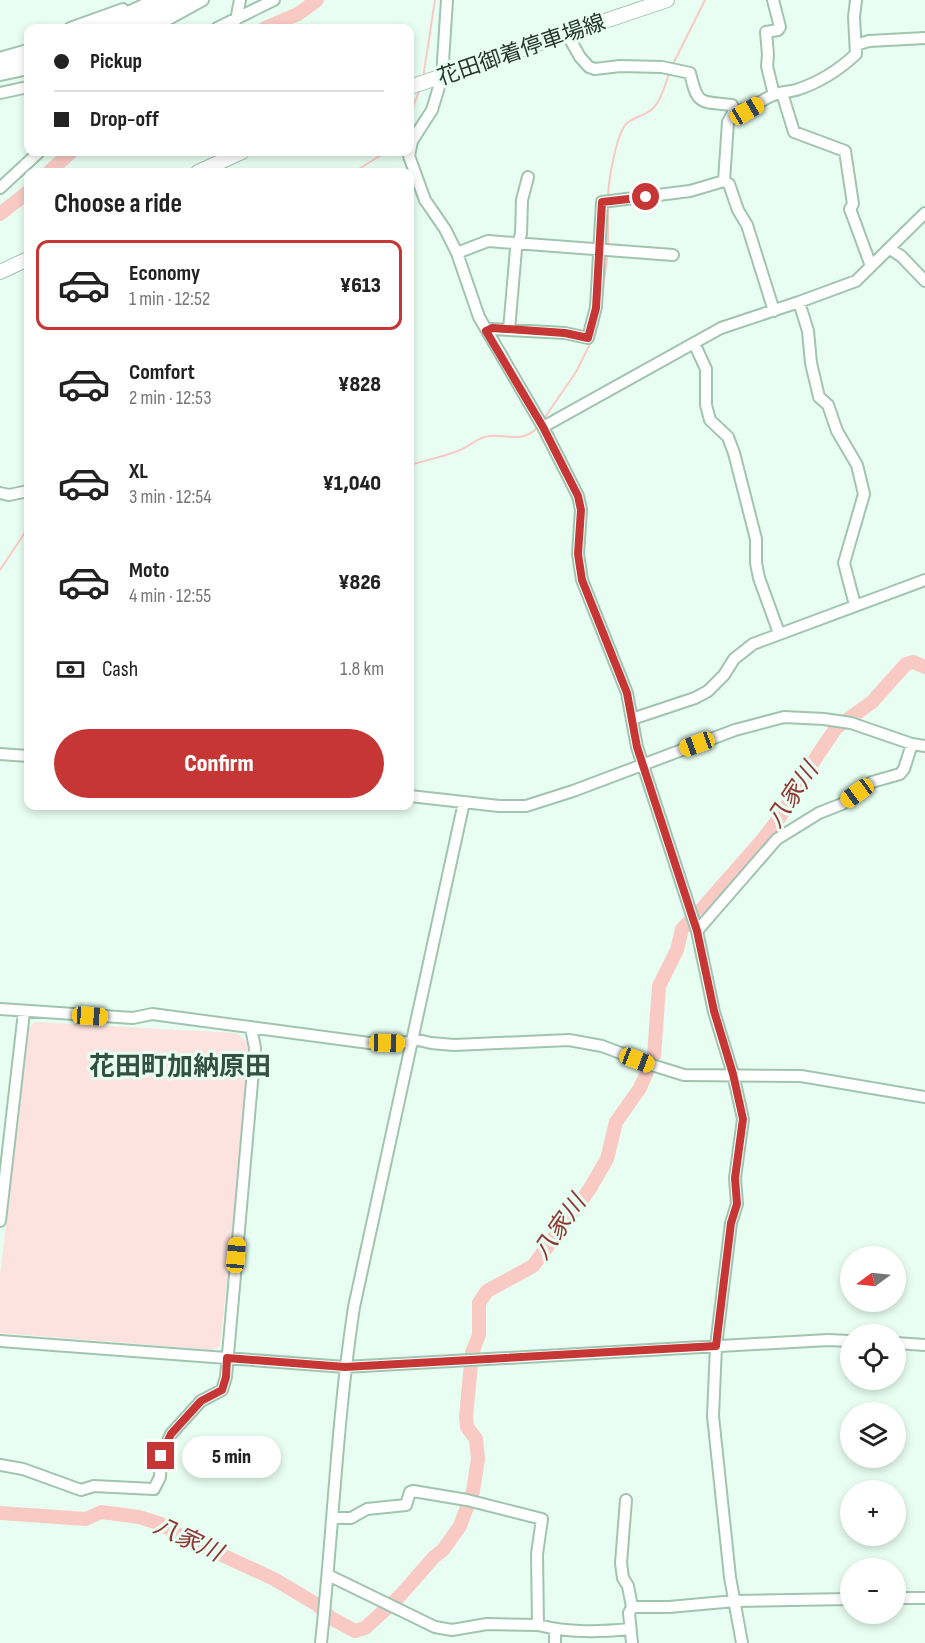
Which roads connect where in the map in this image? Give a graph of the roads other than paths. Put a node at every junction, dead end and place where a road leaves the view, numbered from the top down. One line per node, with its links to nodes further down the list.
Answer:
1 (142, 0): 12 (street)
2 (161, 0): 13 (highway)
3 (185, 0): 14 (highway)
4 (203, 0): 15 (street)
5 (240, 0): 11 (street)
6 (274, 0): 11 (street)
7 (447, 0): 23 (street)
8 (668, 0): 17 (main road, 花田御着停車場線)
9 (773, 0): 27 (street)
10 (856, 0): 19 (street)
11 (236, 20): 16 (street)
12 (82, 24)
13 (110, 24)
14 (138, 24)
15 (159, 24)
16 (226, 24)
17 (567, 34): 23 (main road, 花田御着停車場線); 28 (street)
18 (925, 38): 19 (street)
19 (856, 45): 27 (street)
20 (24, 60): 21 (highway); 22 (highway)
21 (0, 61)
22 (0, 72)
23 (436, 78): 24 (main road, 花田御着停車場線); 29 (street)
24 (414, 86)
25 (24, 88): 26 (street)
26 (0, 93)
27 (778, 94): 28 (street); 44 (street)
28 (734, 111): 35 (street)
29 (414, 138)
30 (35, 156): 36 (street)
31 (233, 156): 32 (main road)
32 (207, 168)
33 (414, 170): 41 (street)
34 (528, 177): 38 (street)
35 (724, 181): 40 (street); 48 (street)
36 (0, 188)
37 (925, 213): 39 (street)
38 (519, 243): 40 (street); 41 (street); 49 (street)
39 (890, 249): 44 (street); 46 (street)
40 (600, 250): 42 (street); 49 (street)
41 (457, 253): 50 (street)
42 (673, 255)
43 (24, 261): 45 (main road)
44 (871, 266): 47 (street)
45 (0, 272)
46 (925, 281)
47 (800, 302): 48 (street); 56 (street)
48 (774, 311): 51 (street)
49 (509, 330): 50 (street)
50 (486, 331): 52 (street)
51 (694, 343): 52 (street); 57 (street)
52 (543, 427): 58 (street)
53 (24, 492): 54 (street)
54 (0, 494)
55 (925, 580): 56 (street)
56 (855, 605): 57 (street)
57 (779, 633): 58 (street)
58 (632, 719): 63 (street)
59 (912, 744): 60 (street); 63 (street); 66 (street)
60 (925, 746)
61 (0, 754): 62 (street)
62 (24, 756)
63 (642, 764): 65 (street); 66 (street)
64 (414, 796): 65 (street)
65 (464, 802): 70 (street)
66 (697, 931): 71 (street)
67 (0, 1009): 68 (street)
68 (24, 1012): 69 (street); 73 (street)
69 (251, 1028): 70 (street); 79 (street)
70 (414, 1040): 71 (street); 80 (street)
71 (733, 1074): 72 (street); 78 (street)
72 (925, 1097)
73 (0, 1221)
74 (0, 1341): 79 (street)
75 (840, 1341): 78 (street)
76 (906, 1344): 77 (street)
77 (925, 1345)
78 (716, 1346): 80 (street); 88 (street)
79 (227, 1358): 80 (street); 81 (street)
80 (345, 1367): 83 (street)
81 (0, 1465)
82 (626, 1500): 89 (street)
83 (334, 1518): 84 (street); 90 (street)
84 (328, 1575): 90 (street); 93 (street)
85 (906, 1598): 86 (street)
86 (925, 1598)
87 (840, 1599): 88 (street)
88 (735, 1601): 89 (street); 96 (street)
89 (632, 1607): 91 (street)
90 (538, 1625): 92 (street)
91 (630, 1629): 92 (street); 95 (street)
92 (555, 1630): 94 (street)
93 (321, 1643)
94 (555, 1643)
95 (632, 1643)
96 (742, 1643)

